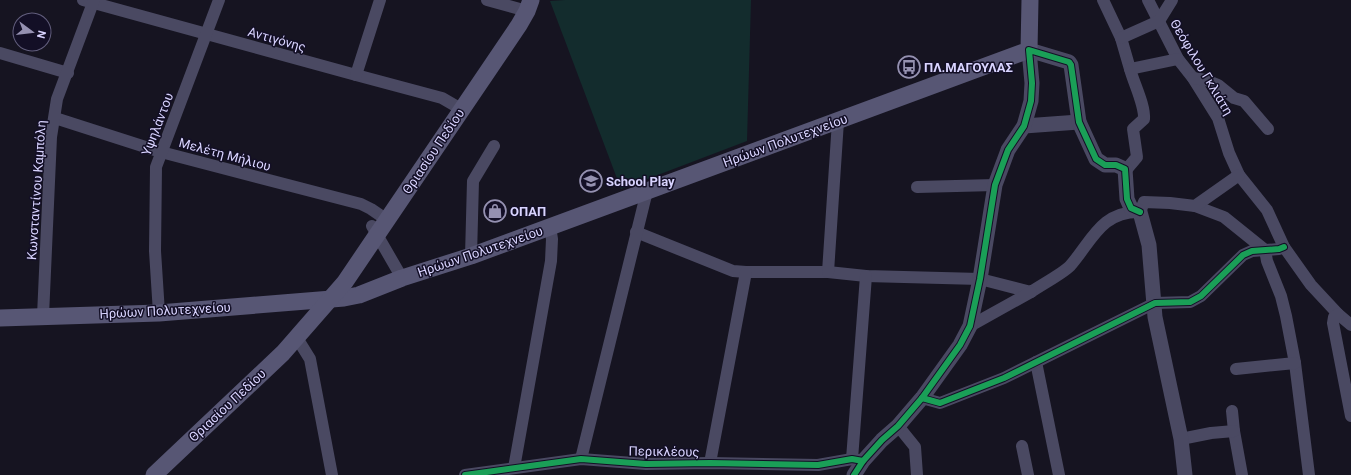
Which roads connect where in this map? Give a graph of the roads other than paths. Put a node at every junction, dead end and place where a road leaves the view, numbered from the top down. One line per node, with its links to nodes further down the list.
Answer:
1 (219, 0): 11 (street, Υψηλάντου)
2 (380, 0): 18 (street)
3 (487, 0): 9 (street)
4 (1030, 0): 13 (main road)
5 (1102, 0): 12 (street)
6 (1148, 0): 10 (street, Θεόφιλου Γκλιάτη)
7 (1172, 0): 10 (street)
8 (90, 1): 11 (street, Αντιγόνης); 17 (street, Κωνσταντίνου Καμπόλη)
9 (524, 5): 20 (main road, Θριασίου Πεδίου)
10 (1159, 21): 12 (street); 15 (street, Θεόφιλου Γκλιάτη)
11 (207, 34): 18 (street, Αντιγόνης); 27 (street, Υψηλάντου)
12 (1121, 38): 16 (street)
13 (1029, 50): 22 (main road, Ηρώων Πολυτεχνείου); 23 (street); 24 (street)
14 (0, 53): 17 (street)
15 (1178, 59): 16 (street); 19 (street, Θεόφιλου Γκλιάτη)
16 (1130, 69): 28 (street)
17 (68, 73): 21 (street, Κωνσταντίνου Καμπόλη)
18 (356, 75): 20 (street, Αντιγόνης)
19 (1193, 78): 25 (street); 29 (street, Θεόφιλου Γκλιάτη)
20 (458, 107): 35 (main road, Θριασίου Πεδίου)
21 (54, 118): 27 (street, Μελέτη Μήλιου); 51 (street, Κωνσταντίνου Καμπόλη)
22 (838, 120): 32 (main road, Ηρώων Πολυτεχνείου); 42 (street)
23 (1079, 122): 24 (street); 28 (street)
24 (1024, 126): 30 (street)
25 (1268, 130)
26 (494, 146): 40 (street)
27 (161, 152): 35 (street, Μελέτη Μήλιου); 49 (street, Υψηλάντου)
28 (1126, 170): 34 (street)
29 (1239, 175): 33 (street); 38 (street, Θεόφιλου Γκλιάτη)
30 (995, 185): 31 (street); 45 (street)
31 (917, 187)
32 (646, 191): 36 (main road, Ηρώων Πολυτεχνείου); 37 (street)
33 (1195, 206): 34 (street); 39 (street)
34 (1140, 212): 46 (street); 48 (street)
35 (379, 224): 44 (street, Μελέτη Μήλιου); 47 (main road, Θριασίου Πεδίου)
36 (550, 227): 40 (main road, Ηρώων Πολυτεχνείου); 69 (street)
37 (636, 232): 41 (street); 66 (street)
38 (1284, 248): 39 (street); 50 (street, Θεόφιλου Γκλιάτη)
39 (1265, 250): 48 (street); 57 (street)
40 (471, 256): 44 (main road, Ηρώων Πολυτεχνείου)
41 (746, 272): 42 (street); 68 (street)
42 (828, 272): 43 (street)
43 (866, 276): 45 (street); 67 (street)
44 (402, 278): 47 (main road, Ηρώων Πολυτεχνείου)
45 (980, 279): 46 (street); 54 (street)
46 (1031, 292): 54 (street)
47 (330, 299): 49 (main road, Ηρώων Πολυτεχνείου); 55 (main road, Θριασίου Πεδίου)
48 (1154, 303): 56 (street); 64 (street)
49 (159, 313): 51 (main road, Ηρώων Πολυτεχνείου)
50 (1338, 314): 53 (street, Θεόφιλου Γκλιάτη); 61 (street)
51 (43, 316): 52 (main road, Ηρώων Πολυτεχνείου)
52 (0, 318)
53 (1351, 325)
54 (970, 326): 59 (street)
55 (297, 338): 71 (main road, Θριασίου Πεδίου); 72 (street)
56 (1036, 362): 59 (street); 77 (street)
57 (1295, 363): 58 (street); 80 (street)
58 (1236, 369)
59 (922, 398): 62 (street)
60 (1232, 411): 63 (street)
61 (1351, 416)
62 (898, 426): 67 (street); 75 (street)
63 (1234, 432): 64 (street); 79 (street)
64 (1181, 439): 78 (street)
65 (1022, 446): 76 (street)
66 (581, 459): 69 (street, Περικλέους); 70 (street, Περικλέους)
67 (858, 460): 68 (street, Περικλέους); 74 (street)
68 (710, 463): 70 (street, Περικλέους)
69 (514, 468): 73 (street, Περικλέους)
70 (646, 469)
71 (154, 475)
72 (332, 475)
73 (465, 475)
74 (854, 475)
75 (917, 475)
76 (1028, 475)
77 (1059, 475)
78 (1185, 475)
79 (1242, 475)
80 (1309, 475)

